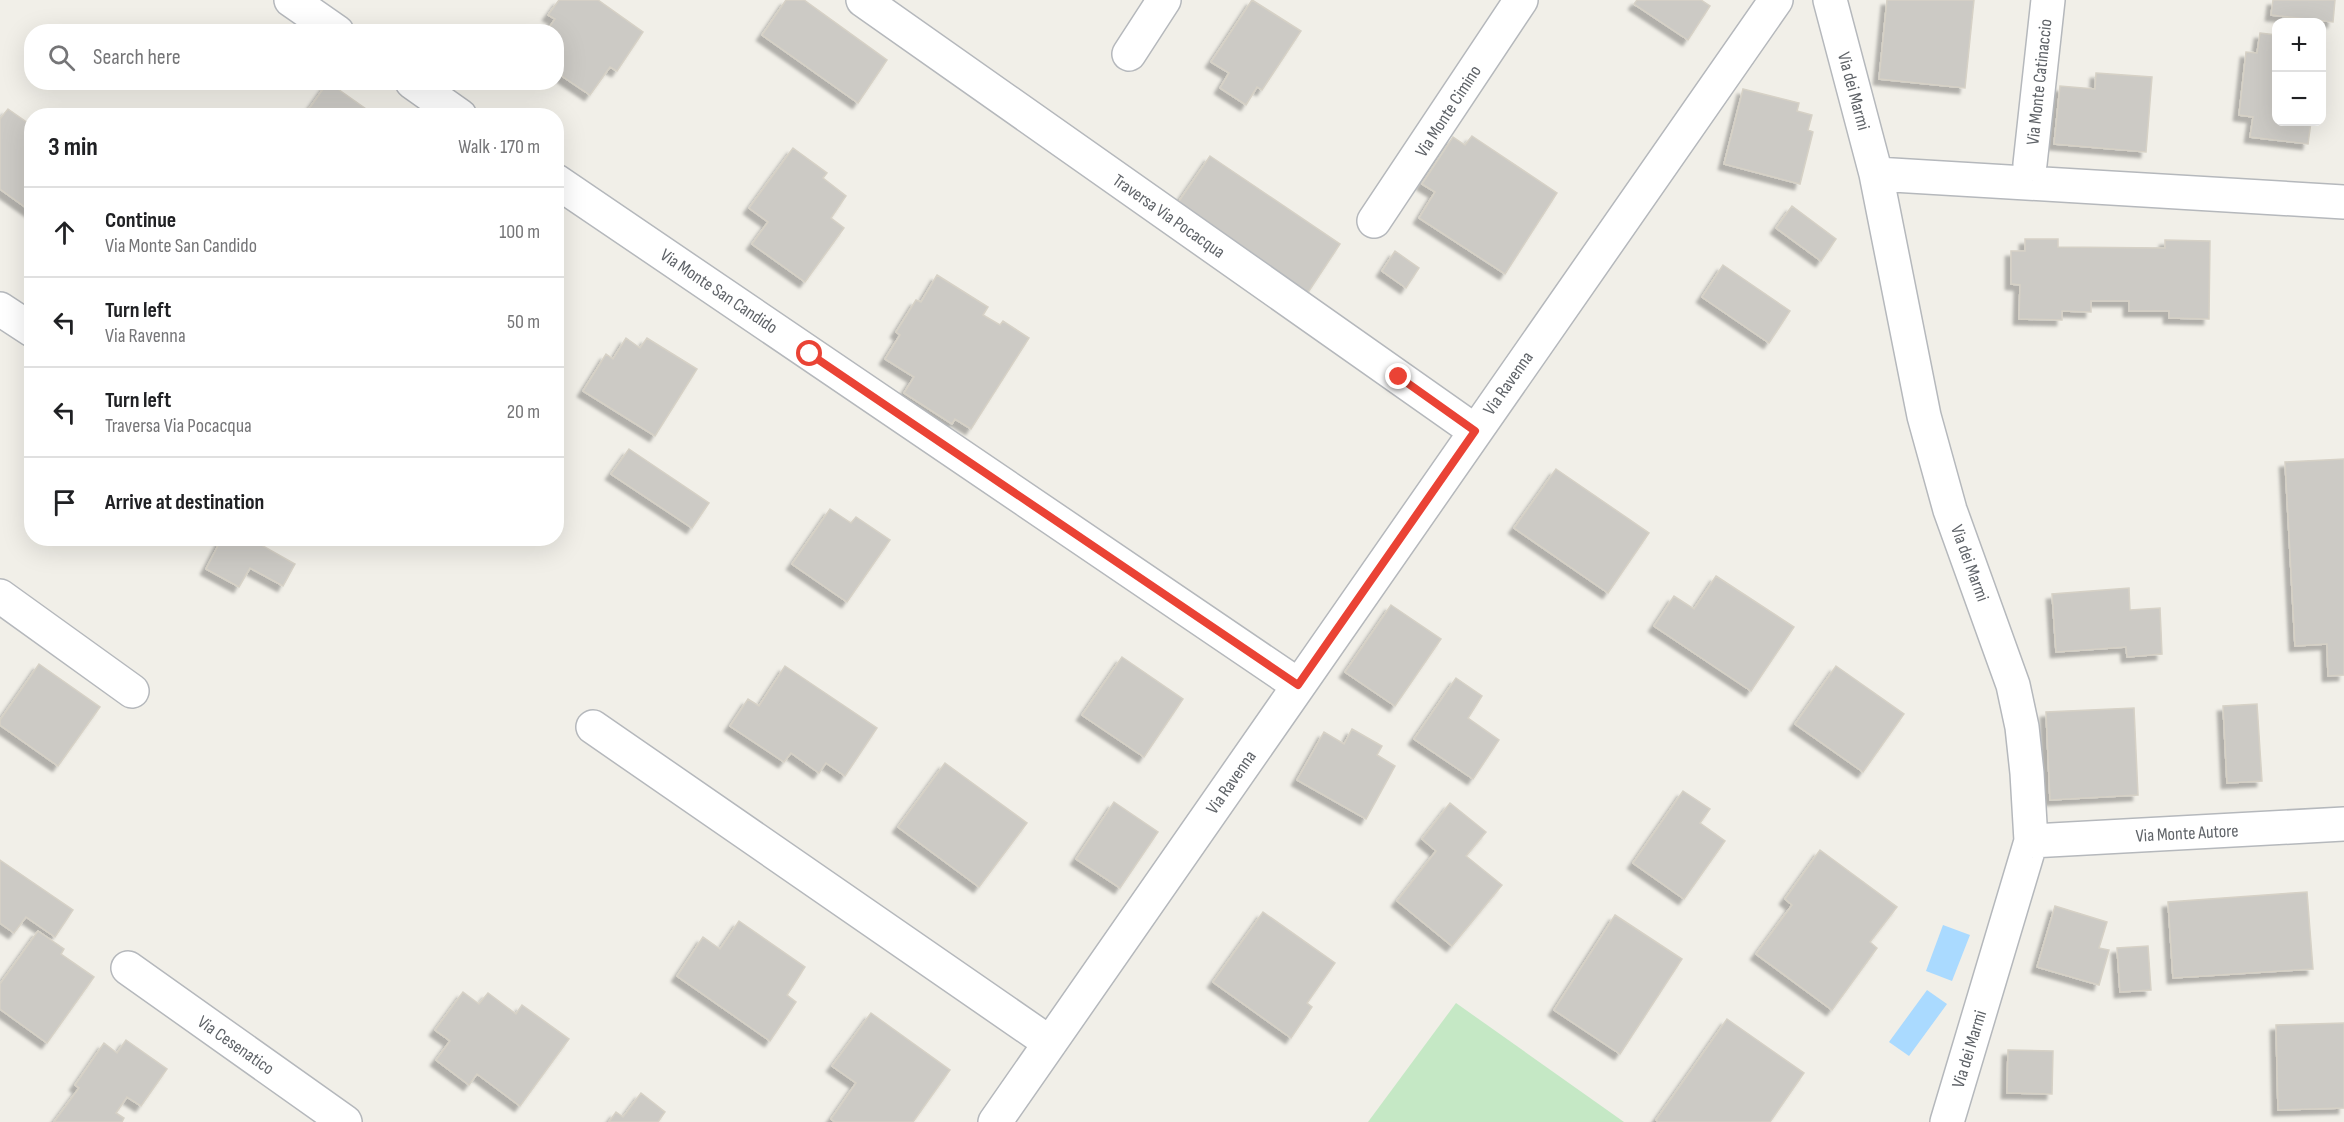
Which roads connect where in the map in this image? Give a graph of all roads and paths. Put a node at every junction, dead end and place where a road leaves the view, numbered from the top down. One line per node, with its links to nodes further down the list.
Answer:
1 (291, 0): 8 (street)
2 (863, 0): 19 (street, Traversa Via Pocacqua)
3 (1164, 0): 9 (street)
4 (1521, 0): 16 (street, Via Monte Cimino)
5 (1776, 0): 19 (street, Via Ravenna)
6 (1830, 0): 13 (street, Via dei Marmi)
7 (2048, 0): 12 (street, Via Monte Catinaccio)
8 (329, 17)
9 (1129, 54)
10 (423, 90): 11 (street)
11 (449, 108)
12 (2030, 164)
13 (1876, 174): 15 (street); 25 (street, Via dei Marmi)
14 (564, 186): 21 (street, Via Monte San Candido)
15 (2344, 202)
16 (1374, 221)
17 (0, 309): 18 (street)
18 (24, 325)
19 (1475, 431): 21 (street, Via Ravenna)
20 (0, 596): 22 (street)
21 (1298, 685): 27 (street, Via Ravenna)
22 (132, 691)
23 (593, 727): 27 (street)
24 (2344, 824): 25 (street, Via Monte Autore)
25 (2031, 841): 30 (street, Via dei Marmi)
26 (128, 968): 28 (street, Via Cesenatico)
27 (1050, 1043): 29 (street, Via Ravenna)
28 (345, 1122)
29 (995, 1122)
30 (1947, 1122)

